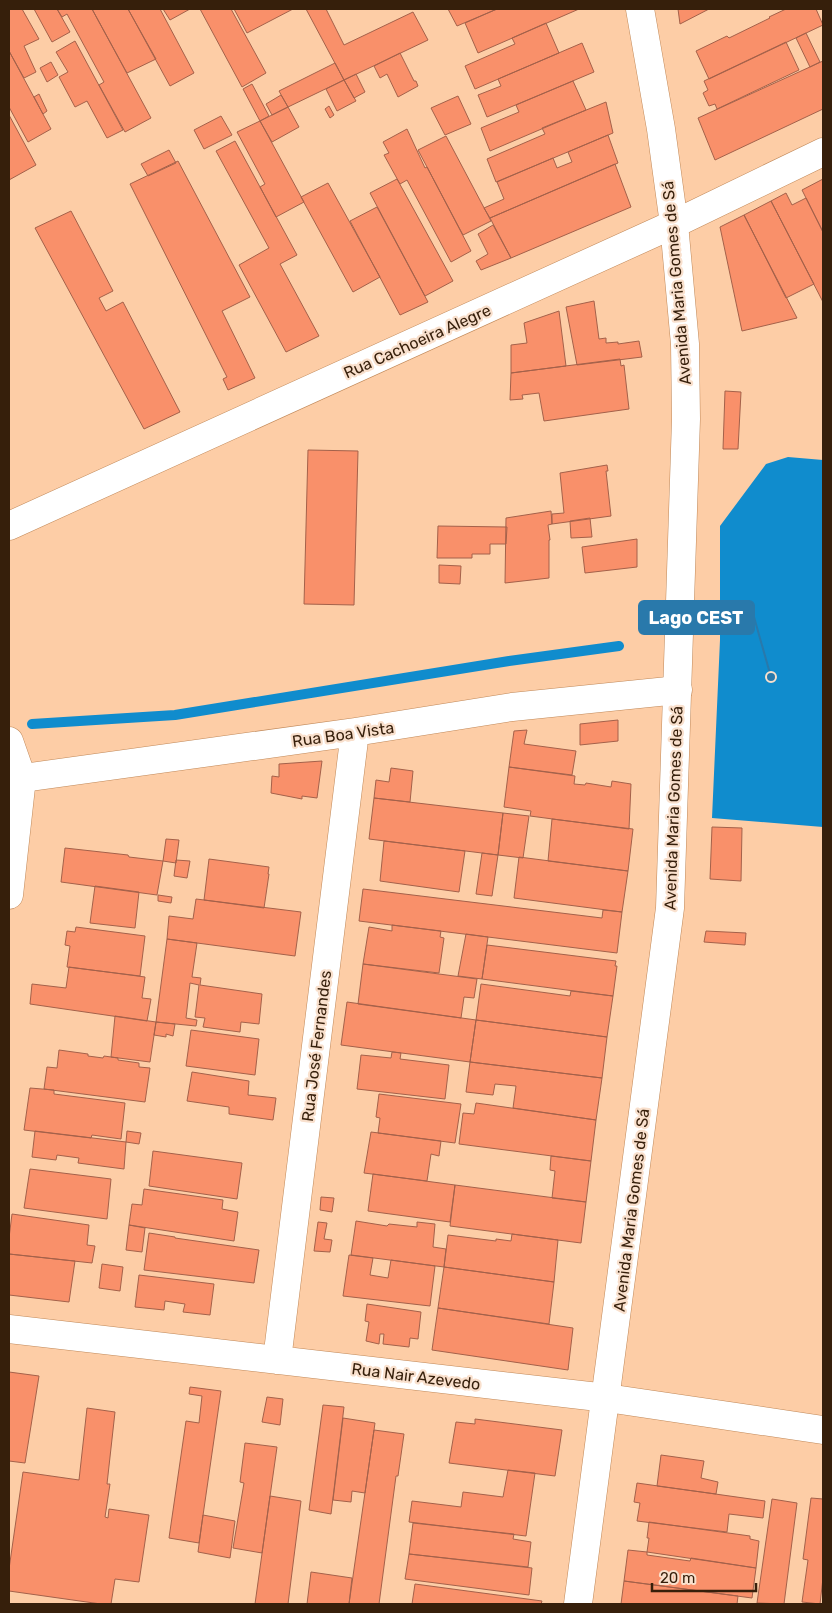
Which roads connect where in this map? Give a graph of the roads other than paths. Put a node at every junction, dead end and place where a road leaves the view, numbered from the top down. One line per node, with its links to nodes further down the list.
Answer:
1 (640, 9): 3 (street, Avenida Maria Gomes de Sá)
2 (823, 152): 3 (street, Rua Cachoeira Alegre)
3 (674, 224): 4 (street, Rua Cachoeira Alegre); 5 (street, Avenida Maria Gomes de Sá)
4 (9, 526)
5 (678, 690): 6 (street, Rua Boa Vista); 12 (street, Avenida Maria Gomes de Sá)
6 (355, 732): 8 (street, Rua Boa Vista); 11 (street, Rua José Fernandes)
7 (9, 741): 8 (street)
8 (15, 779): 9 (street)
9 (9, 895)
10 (9, 1329): 11 (street, Rua Nair Azevedo)
11 (277, 1360): 12 (street, Rua Nair Azevedo)
12 (606, 1398): 13 (street, Rua Nair Azevedo); 14 (street, Avenida Maria Gomes de Sá)
13 (823, 1430)
14 (578, 1604)

